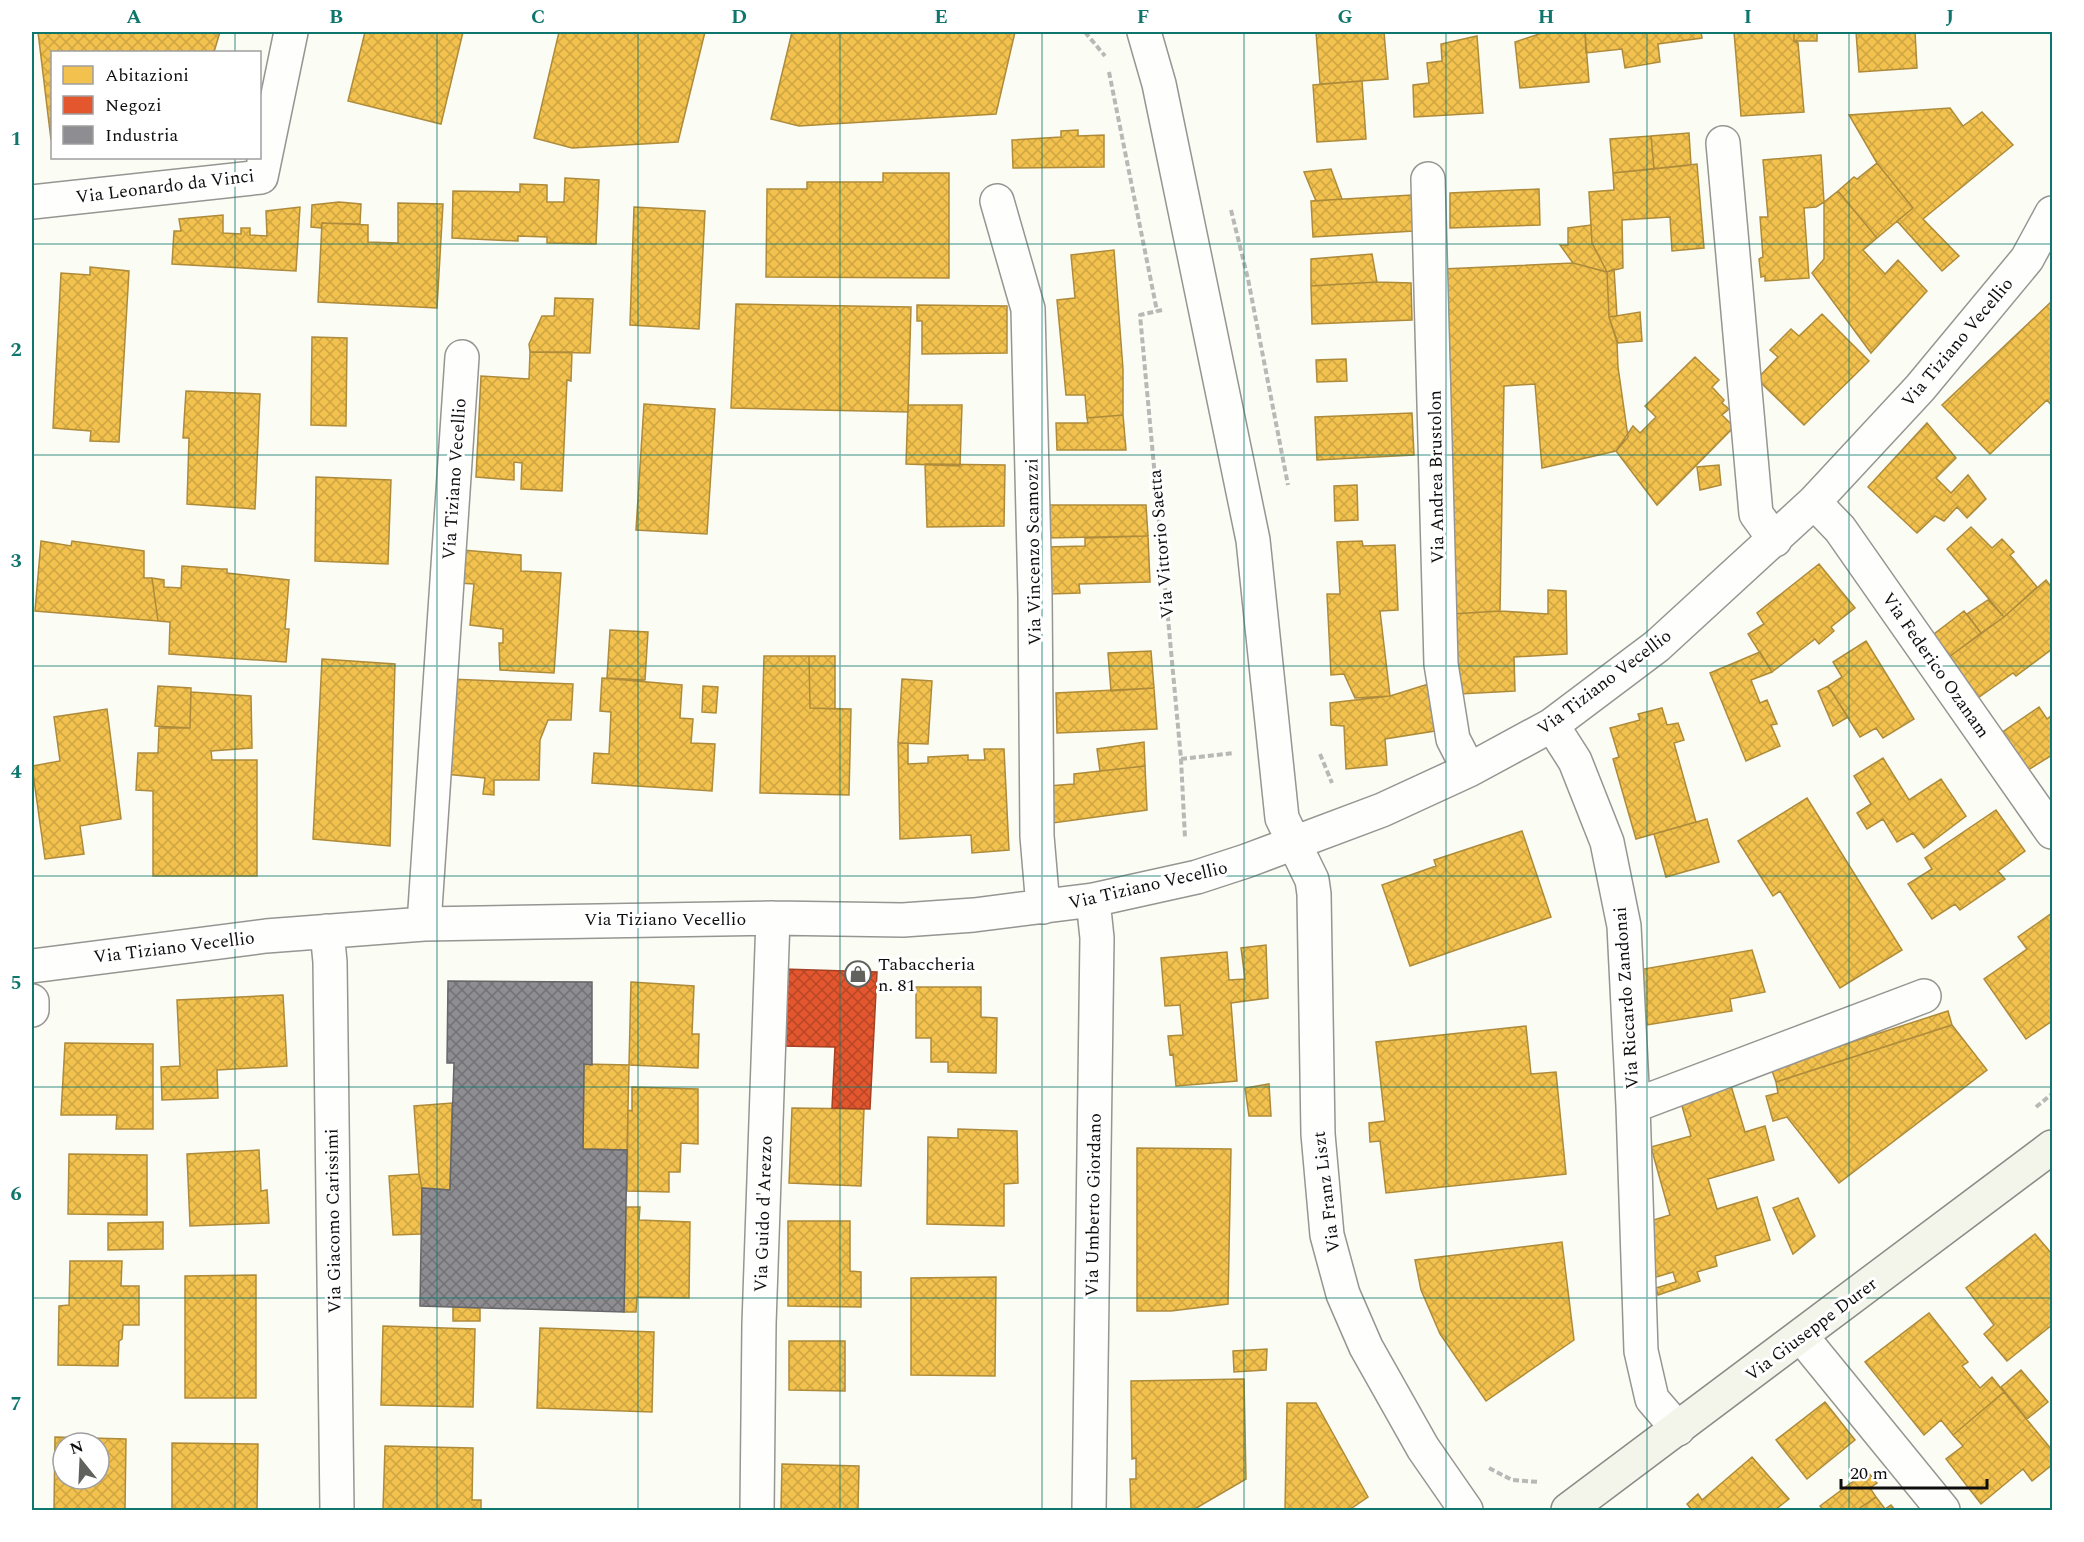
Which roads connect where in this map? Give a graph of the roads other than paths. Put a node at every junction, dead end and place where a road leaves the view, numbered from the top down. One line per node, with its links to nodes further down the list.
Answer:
1 (291, 32): 6 (street, Via Leonardo da Vinci)
2 (1144, 32): 14 (street)
3 (1723, 143): 10 (street)
4 (1428, 179): 12 (street, Via Andrea Brustolon)
5 (997, 201): 16 (street, Via Vincenzo Scamozzi)
6 (32, 202)
7 (2052, 213): 9 (street, Via Tiziano Vecellio)
8 (462, 357): 18 (street, Via Tiziano Vecellio)
9 (1814, 502): 10 (street, Via Tiziano Vecellio); 13 (street, Via Federico Ozanam)
10 (1775, 540): 11 (street, Via Tiziano Vecellio)
11 (1552, 725): 12 (street, Via Tiziano Vecellio); 24 (street, Via Riccardo Zandonai)
12 (1468, 770): 14 (street, Via Tiziano Vecellio)
13 (2052, 831)
14 (1294, 843): 15 (street, Via Tiziano Vecellio); 31 (street, Via Franz Liszt)
15 (1093, 900): 16 (street, Via Tiziano Vecellio); 30 (street, Via Umberto Giordano)
16 (1043, 907): 17 (street, Via Tiziano Vecellio)
17 (773, 918): 18 (street, Via Tiziano Vecellio); 29 (street, Via Guido d'Arezzo)
18 (424, 924): 19 (street, Via Tiziano Vecellio)
19 (327, 931): 20 (street, Via Tiziano Vecellio); 28 (street, Via Giacomo Carissimi)
20 (32, 966)
21 (1924, 996): 24 (street, Via Riccardo Zandonai)
22 (32, 1001): 23 (street)
23 (32, 1010)
24 (1634, 1106): 27 (street, Via Riccardo Zandonai)
25 (2052, 1147): 26 (street, Via Giuseppe Durer)
26 (1802, 1336): 27 (street, Via Giuseppe Durer); 33 (street)
27 (1678, 1429): 32 (street, Via Giuseppe Durer)
28 (337, 1510)
29 (757, 1510)
30 (1089, 1510)
31 (1466, 1510)
32 (1568, 1510)
33 (1943, 1510)

